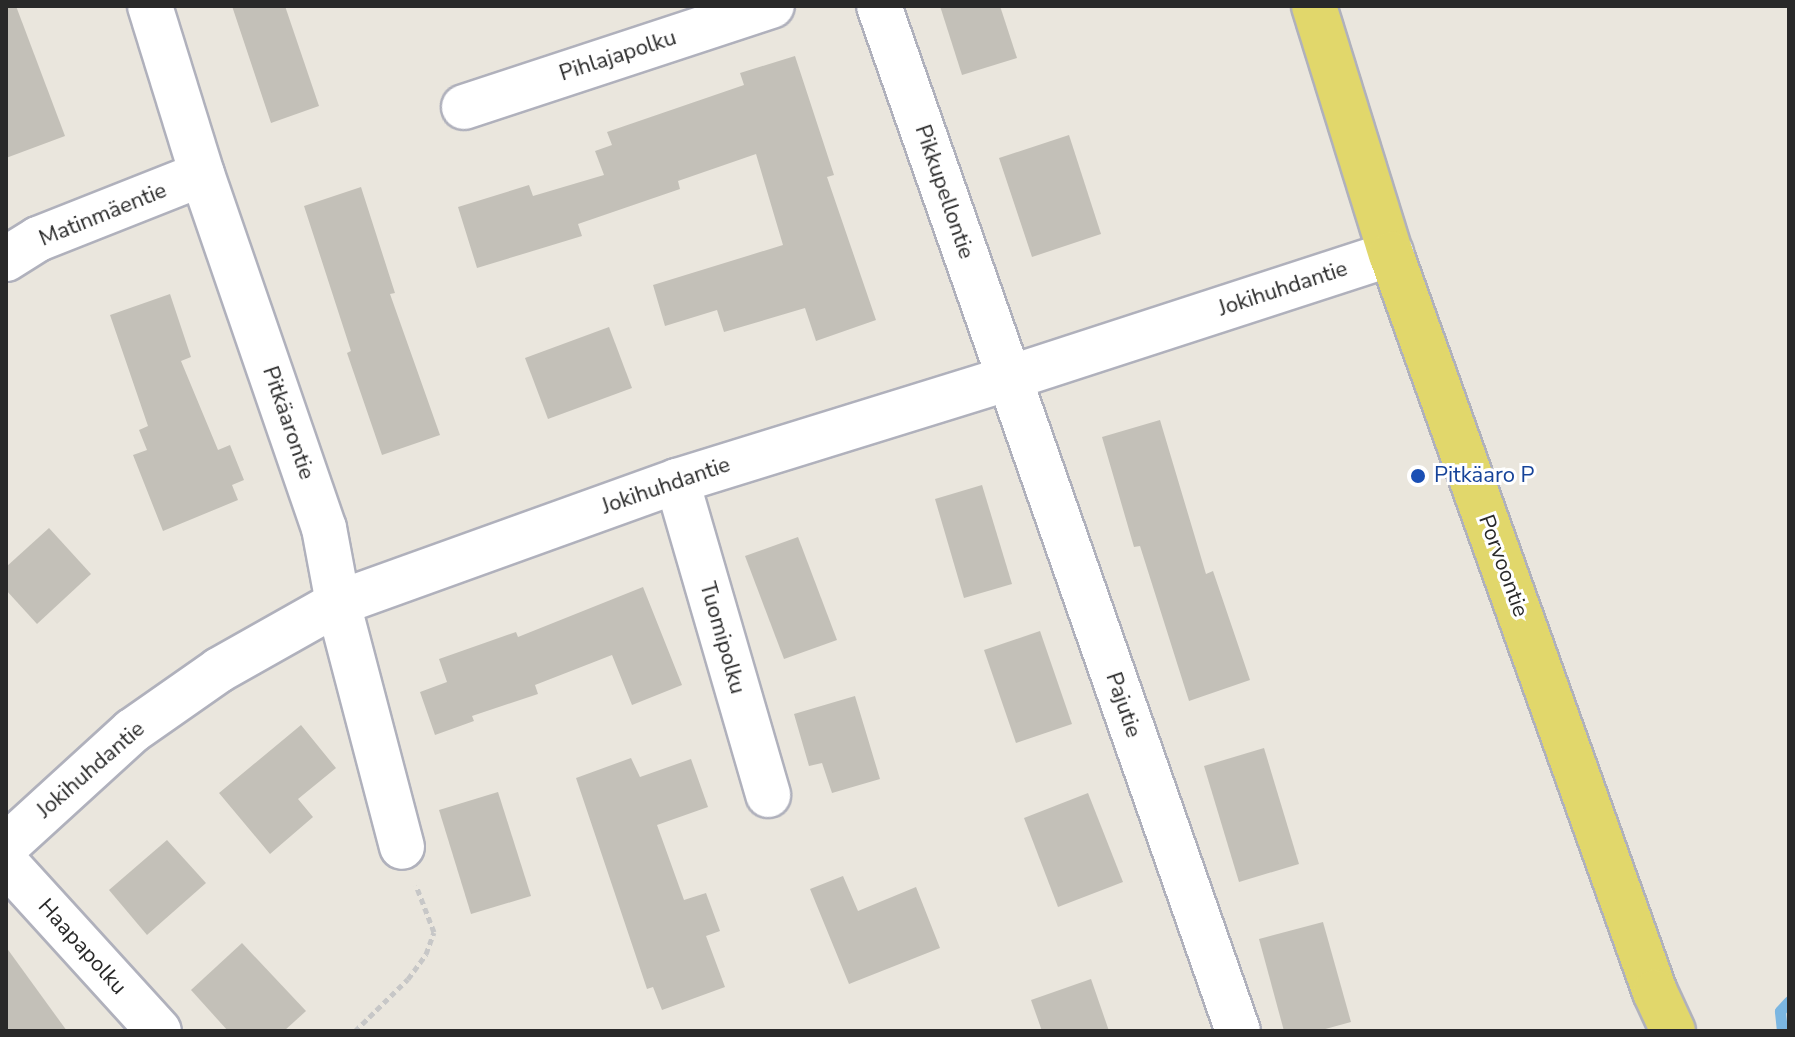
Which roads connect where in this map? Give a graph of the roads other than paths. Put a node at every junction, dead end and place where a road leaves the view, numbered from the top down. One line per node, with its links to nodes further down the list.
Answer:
1 (150, 6): 6 (street, Pitkäarontie)
2 (772, 6): 5 (street, Pihlajapolku)
3 (879, 6): 9 (street, Pikkupellontie)
4 (1314, 6): 7 (main road, Porvoontie)
5 (464, 107)
6 (202, 174): 8 (street, Matinmäentie); 11 (street, Pitkäarontie)
7 (1391, 254): 9 (street, Jokihuhdantie); 18 (main road, Porvoontie)
8 (6, 259)
9 (1009, 378): 10 (street, Jokihuhdantie); 17 (street, Pajutie)
10 (677, 481): 11 (street, Jokihuhdantie); 12 (street, Tuomipolku)
11 (338, 603): 13 (street, Jokihuhdantie); 14 (street, Pitkäarontie)
12 (768, 795)
13 (6, 846)
14 (402, 847)
15 (6, 863): 16 (street, Haapapolku)
16 (159, 1031)
17 (1238, 1031)
18 (1673, 1031)

